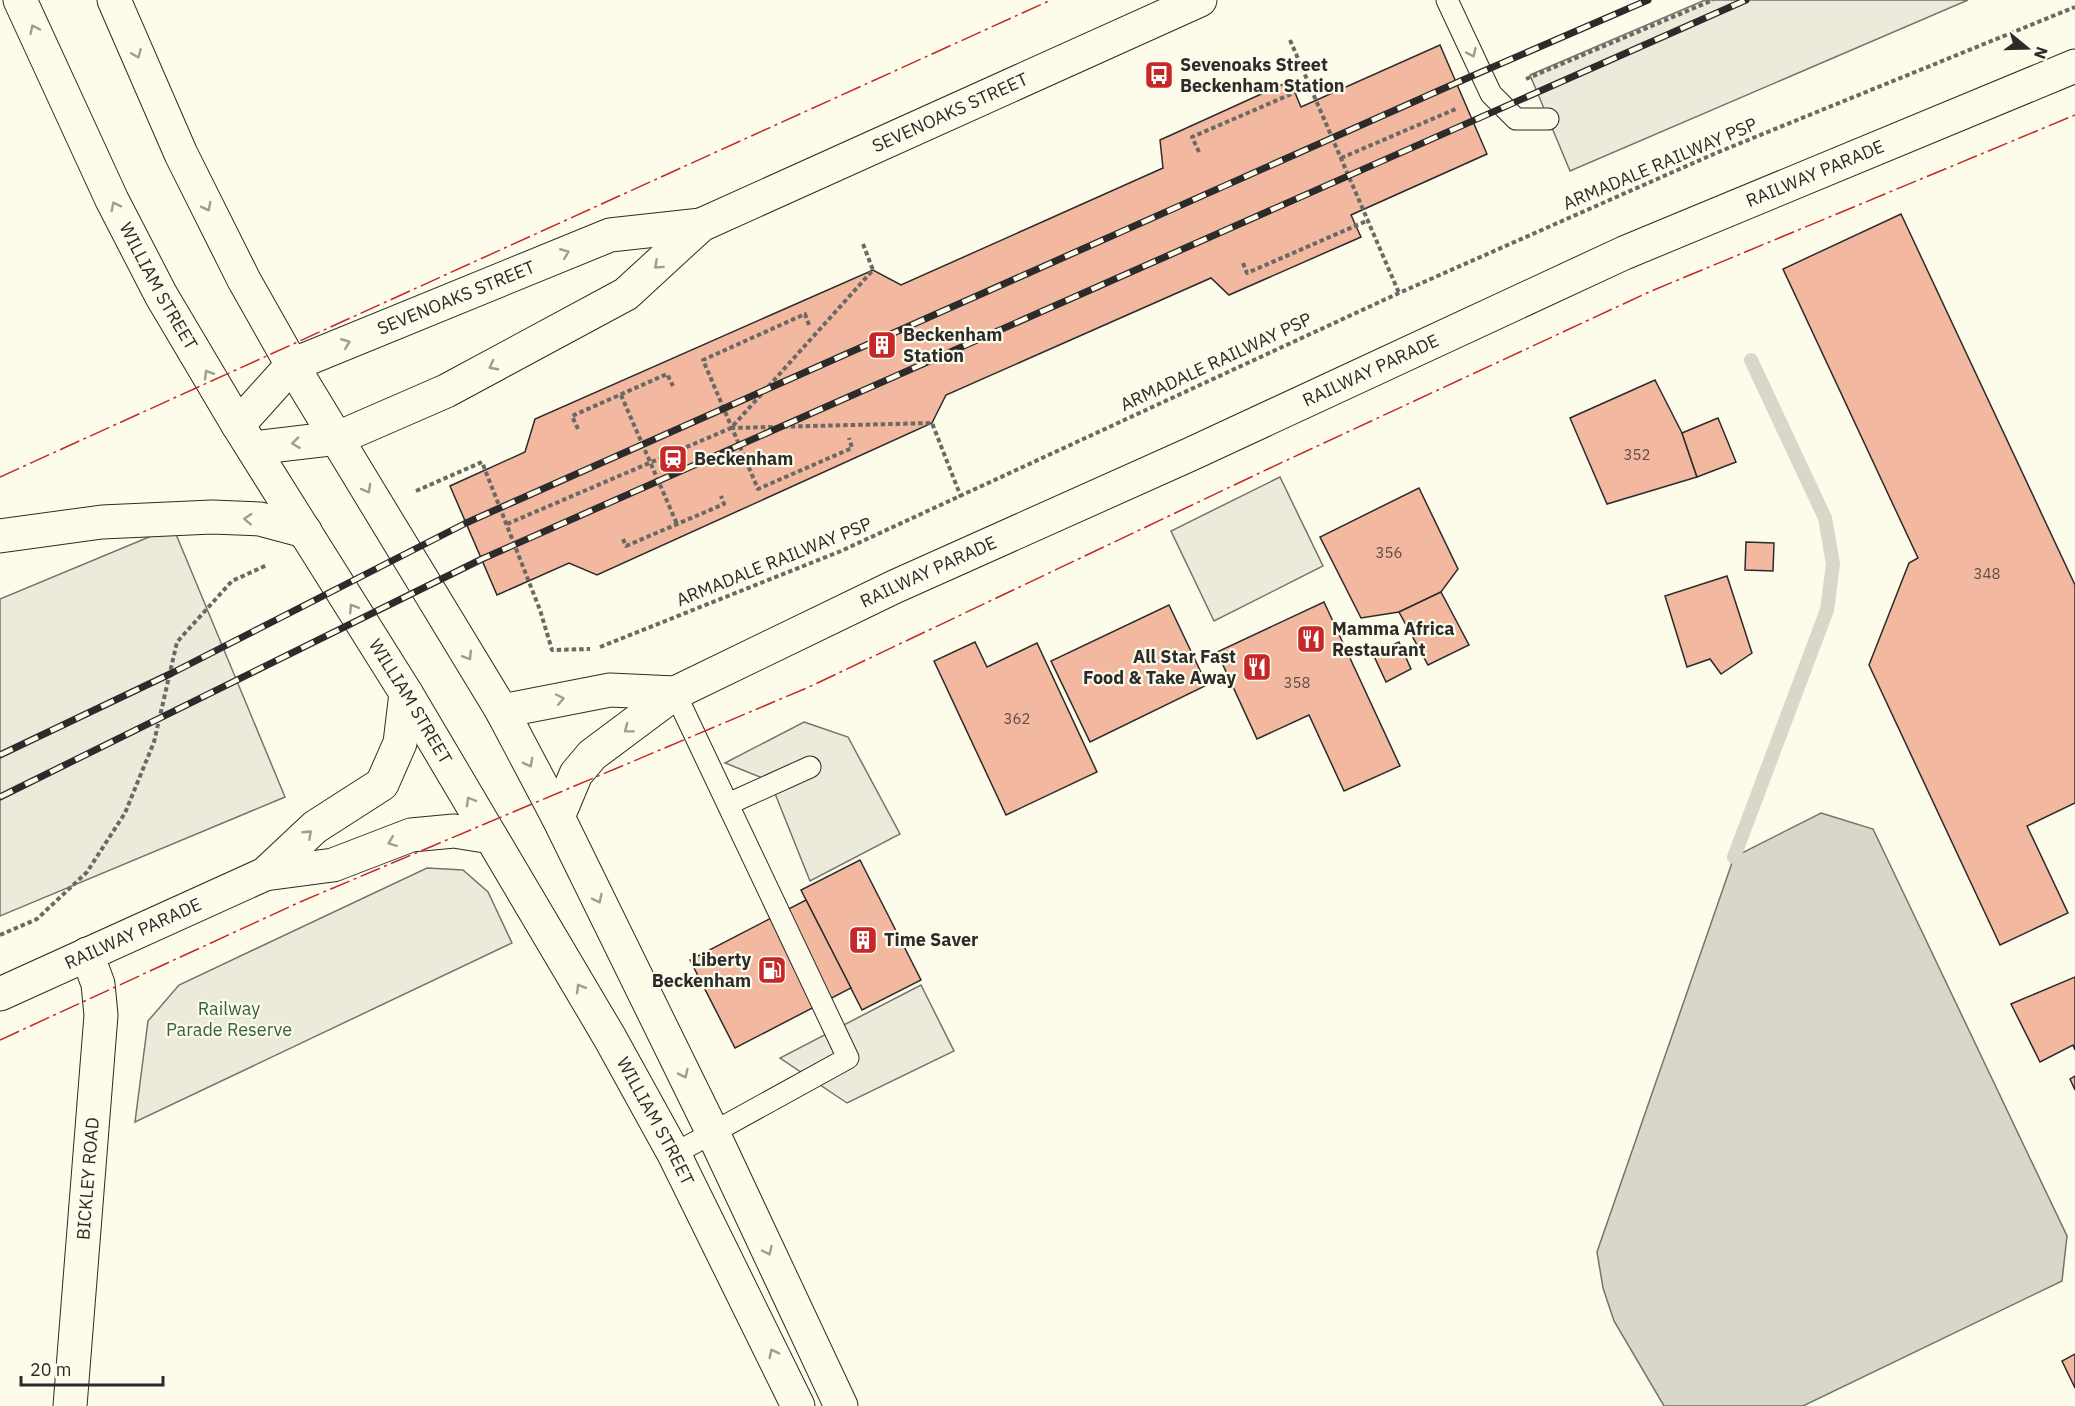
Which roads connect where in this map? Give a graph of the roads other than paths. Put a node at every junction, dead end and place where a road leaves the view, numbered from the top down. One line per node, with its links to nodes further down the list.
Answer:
1 (20, 0): 9 (main road, WILLIAM STREET, one-way to 1)
2 (114, 0): 8 (main road, one-way to 8)
3 (1200, 0): 7 (main road, SEVENOAKS STREET)
4 (1447, 0): 6 (lane, one-way to 6)
5 (2075, 66): 14 (main road, RAILWAY PARADE)
6 (1548, 119)
7 (701, 225): 8 (main road, SEVENOAKS STREET, one-way to 7); 10 (main road, SEVENOAKS STREET, one-way to 10)
8 (292, 365): 9 (main road, SEVENOAKS STREET); 10 (main road)
9 (246, 436): 10 (main road, SEVENOAKS STREET, one-way to 9); 11 (main road, WILLIAM STREET)
10 (338, 438): 15 (main road, one-way to 15)
11 (305, 531): 12 (main road, one-way to 12); 13 (main road, WILLIAM STREET, one-way to 11)
12 (0, 536)
13 (406, 693): 19 (main road, WILLIAM STREET, one-way to 13); 20 (main road, RAILWAY PARADE, one-way to 13)
14 (675, 693): 15 (main road, RAILWAY PARADE, one-way to 14); 17 (lane); 18 (main road, RAILWAY PARADE, one-way to 18)
15 (502, 711): 18 (main road, one-way to 18)
16 (810, 767): 17 (lane)
17 (728, 804): 23 (lane)
18 (558, 817): 23 (main road, one-way to 23)
19 (491, 837): 20 (main road, RAILWAY PARADE, one-way to 20); 24 (main road, WILLIAM STREET, one-way to 19)
20 (265, 874): 21 (main road, RAILWAY PARADE)
21 (87, 954): 22 (main road, RAILWAY PARADE); 25 (main road, BICKLEY ROAD)
22 (0, 993)
23 (713, 1133): 24 (lane); 27 (main road, one-way to 27)
24 (674, 1154): 26 (main road, WILLIAM STREET, one-way to 24)
25 (69, 1406)
26 (798, 1406)
27 (841, 1406)

